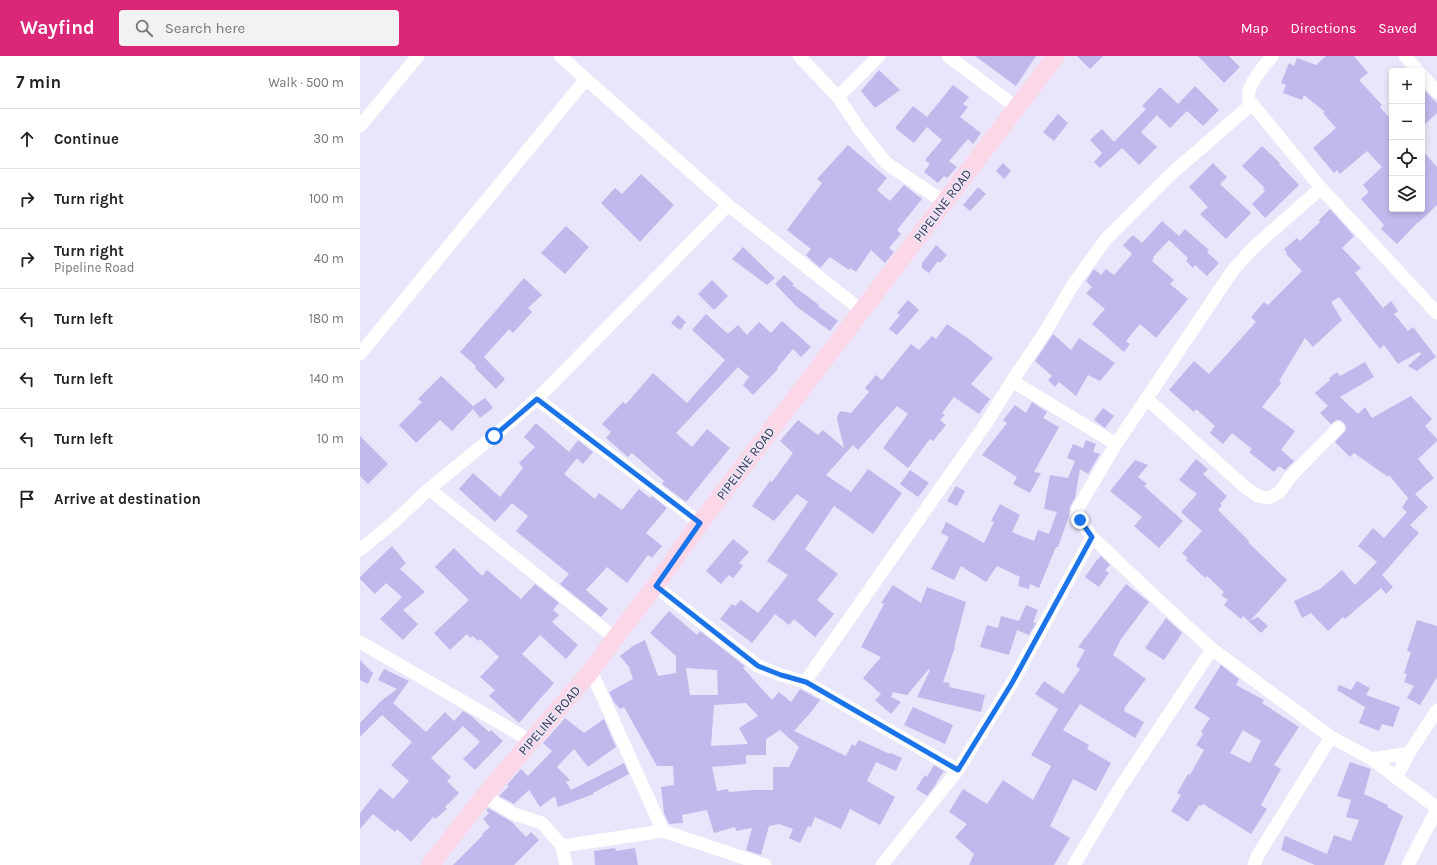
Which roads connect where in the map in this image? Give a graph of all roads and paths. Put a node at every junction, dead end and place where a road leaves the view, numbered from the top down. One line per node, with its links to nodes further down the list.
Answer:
1 (418, 56): 16 (street)
2 (560, 56): 11 (street)
3 (799, 56): 13 (street)
4 (879, 56): 13 (street)
5 (948, 56): 15 (street)
6 (1056, 56): 15 (street, PIPELINE ROAD)
7 (1272, 56): 14 (street)
8 (1405, 56): 9 (street)
9 (1415, 68)
10 (1425, 78): 12 (street)
11 (586, 79): 19 (street); 22 (street)
12 (1437, 92)
13 (838, 97): 18 (street)
14 (1252, 104): 17 (street); 23 (street)
15 (1016, 106): 18 (street, PIPELINE ROAD)
16 (360, 126)
17 (1321, 188): 21 (street); 25 (street)
18 (944, 202): 20 (street, PIPELINE ROAD)
19 (728, 205): 20 (street); 24 (street)
20 (861, 310): 29 (street, PIPELINE ROAD)
21 (1437, 313)
22 (360, 354)
23 (1012, 381): 27 (street); 37 (street)
24 (537, 399): 28 (street); 29 (street)
25 (1146, 399): 26 (street); 27 (street)
26 (1338, 428)
27 (1116, 444): 30 (street)
28 (429, 489): 31 (street); 33 (street)
29 (700, 523): 32 (street, PIPELINE ROAD)
30 (1092, 537): 35 (street); 43 (street)
31 (360, 550)
32 (656, 586): 33 (street, PIPELINE ROAD); 37 (street)
33 (615, 638): 36 (street, PIPELINE ROAD)
34 (360, 642): 40 (street)
35 (1212, 649): 39 (street); 53 (street)
36 (592, 671): 40 (street, PIPELINE ROAD); 47 (street)
37 (806, 682): 43 (street)
38 (1437, 710): 41 (street)
39 (1331, 737): 42 (street); 54 (street)
40 (531, 742): 45 (street, PIPELINE ROAD)
41 (1408, 753): 42 (street); 44 (street)
42 (1372, 759): 44 (street)
43 (958, 770): 52 (street)
44 (1396, 778): 46 (street)
45 (484, 796): 48 (street); 49 (street, PIPELINE ROAD)
46 (1437, 808): 55 (street)
47 (663, 831): 48 (street); 51 (street)
48 (562, 846): 50 (street)
49 (430, 865)
50 (566, 865)
51 (765, 865)
52 (883, 865)
53 (1074, 865)
54 (1254, 865)
55 (1408, 865)

